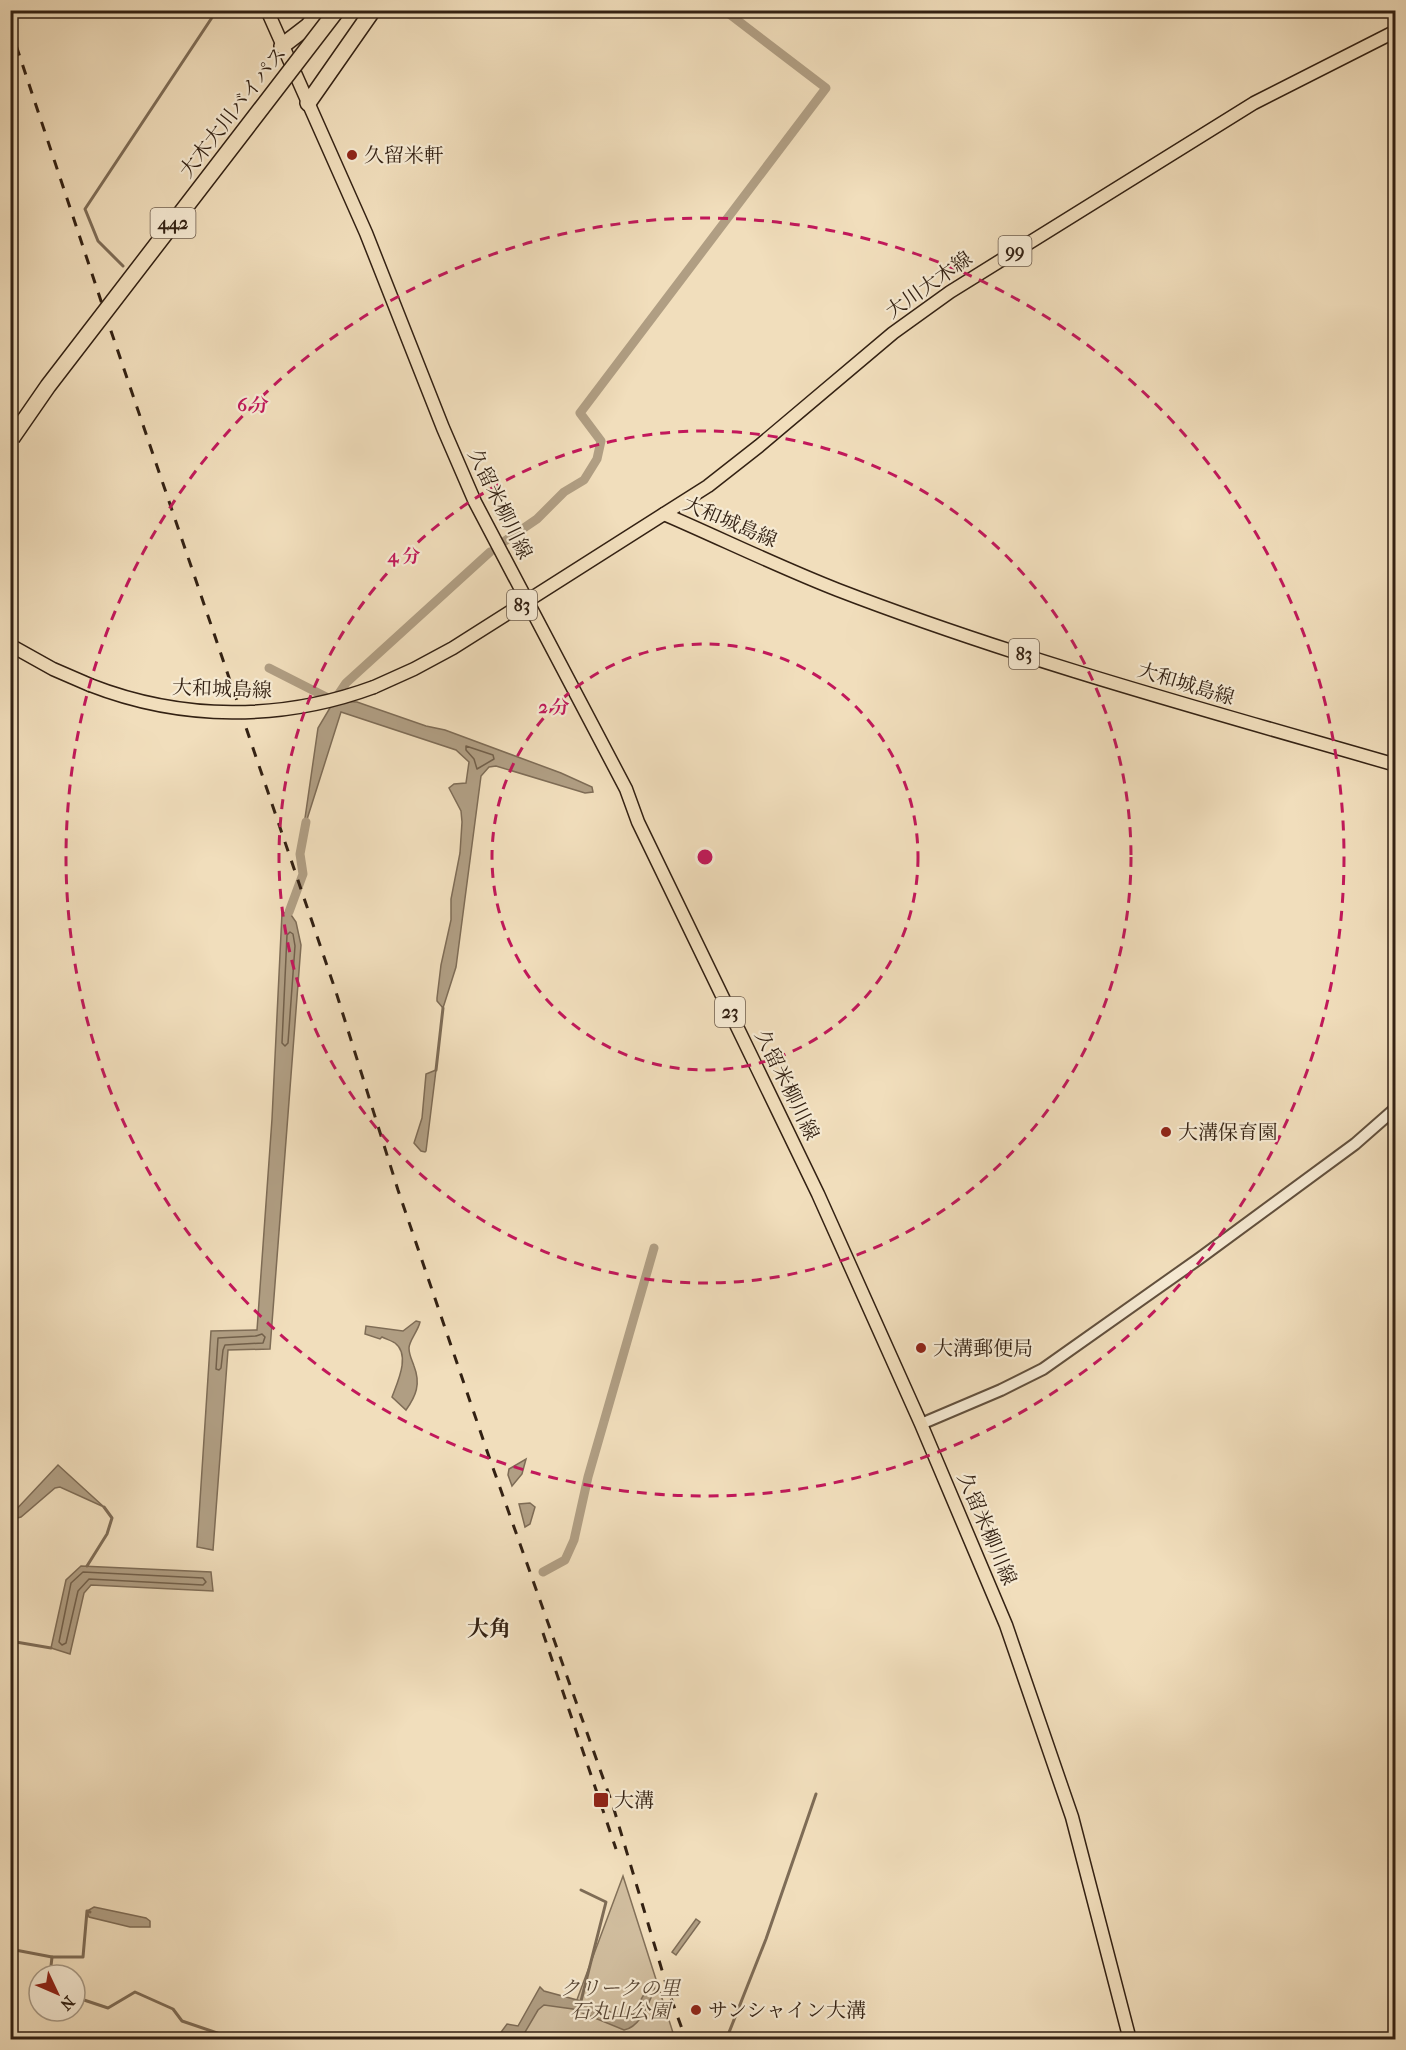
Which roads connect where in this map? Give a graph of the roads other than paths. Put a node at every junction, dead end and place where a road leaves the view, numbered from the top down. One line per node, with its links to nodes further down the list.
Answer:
1 (267, 10): 6 (main road, 久留米柳川線 / 23)
2 (321, 10): 6 (highway)
3 (337, 10): 8 (highway, 大木大川バイパス / 442, bridge)
4 (373, 10): 7 (highway)
5 (1395, 31): 9 (main road, 大川大木線 / 99)
6 (282, 46): 7 (main road, 久留米柳川線 / 23)
7 (308, 103): 10 (main road, 久留米柳川線 / 23)
8 (11, 440)
9 (664, 514): 10 (main road, 大和城島線 / 83); 12 (main road, 大和城島線 / 83)
10 (527, 603): 11 (main road, 大和城島線 / 83, bridge); 14 (main road, 久留米柳川線 / 23)
11 (10, 645)
12 (1395, 765)
13 (1395, 1108): 14 (street)
14 (921, 1424): 15 (main road, 久留米柳川線 / 23)
15 (1130, 2040)

